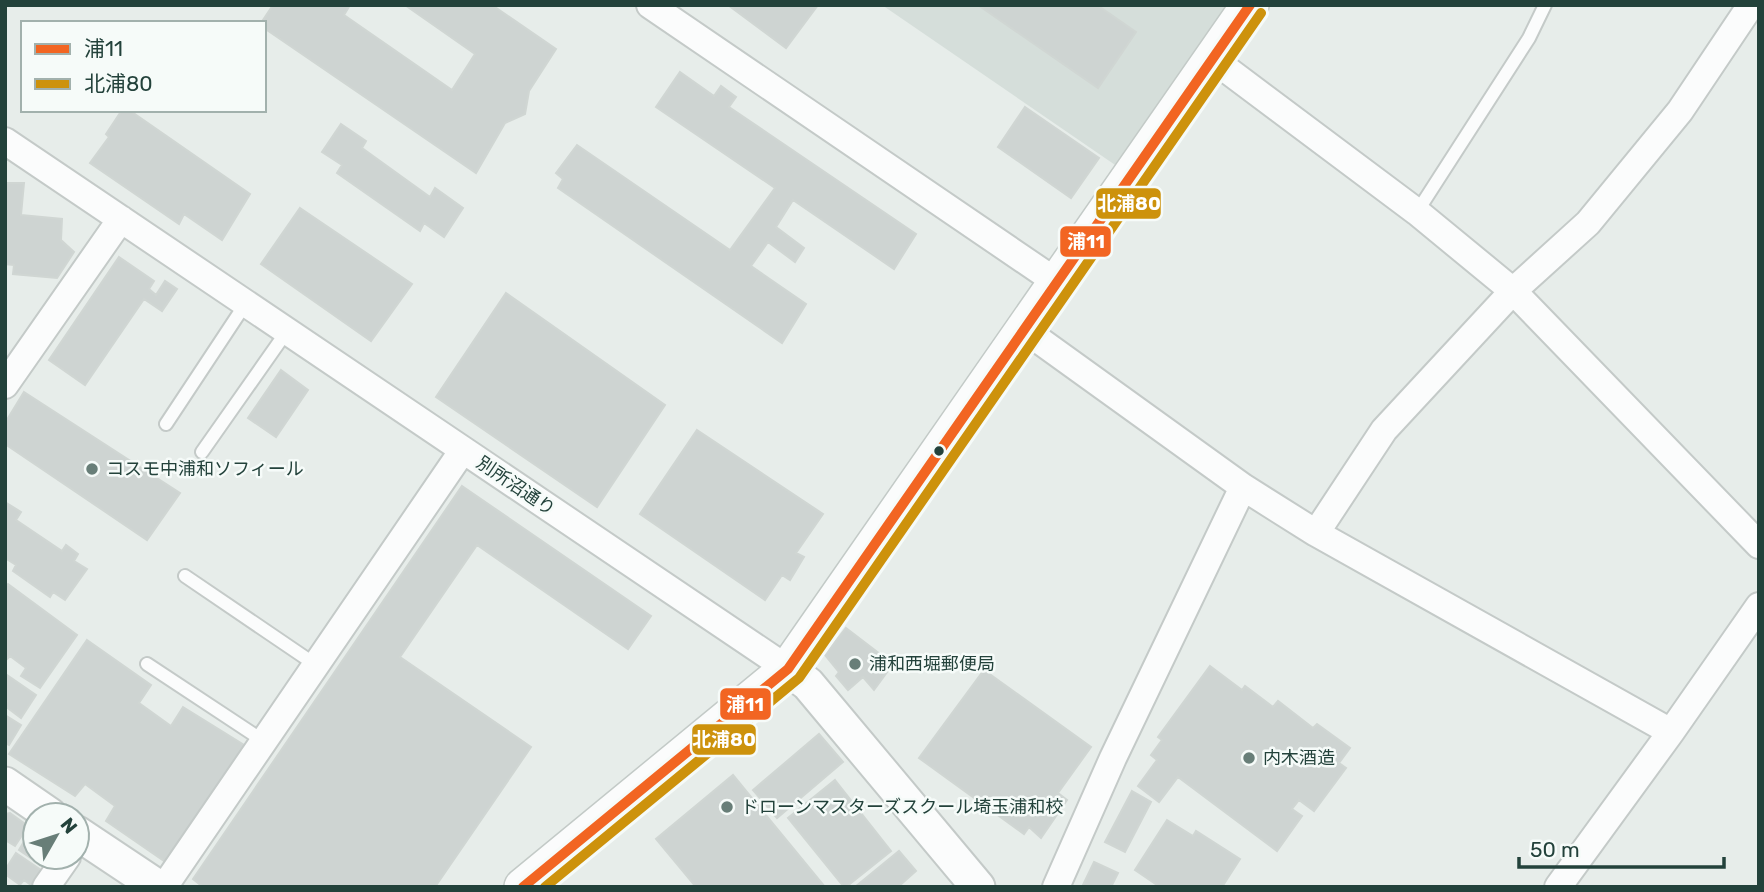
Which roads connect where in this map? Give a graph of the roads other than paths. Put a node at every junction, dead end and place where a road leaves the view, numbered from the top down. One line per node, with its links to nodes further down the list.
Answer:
1 (650, 5): 9 (street)
2 (1250, 5): 5 (main road)
3 (1545, 5): 7 (lane)
4 (1751, 5): 10 (street)
5 (1214, 60): 7 (street); 9 (main road)
6 (5, 141): 8 (street, 別所沼通り)
7 (1417, 212): 10 (street)
8 (121, 219): 11 (street, 別所沼通り); 14 (street)
9 (1058, 284): 12 (main road)
10 (1513, 291): 19 (street); 20 (street)
11 (246, 303): 13 (street, 別所沼通り); 15 (lane)
12 (1026, 330): 18 (street); 25 (main road)
13 (287, 331): 16 (street, 別所沼通り); 17 (lane)
14 (5, 385)
15 (166, 424)
16 (463, 450): 24 (street); 25 (street, 別所沼通り)
17 (202, 452)
18 (1243, 487): 19 (street); 36 (street)
19 (1317, 533): 26 (street)
20 (1759, 545)
21 (185, 576): 24 (lane)
22 (1759, 606): 26 (street)
23 (147, 664): 27 (lane)
24 (316, 665): 27 (street)
25 (788, 669): 34 (main road); 35 (street, 別所沼通り)
26 (1671, 732): 37 (street)
27 (262, 740): 32 (street)
28 (5, 785): 29 (street)
29 (29, 801)
30 (91, 850): 32 (street)
31 (57, 871): 33 (street)
32 (157, 886)
33 (46, 887)
34 (523, 887)
35 (978, 887)
36 (1056, 887)
37 (1558, 887)

